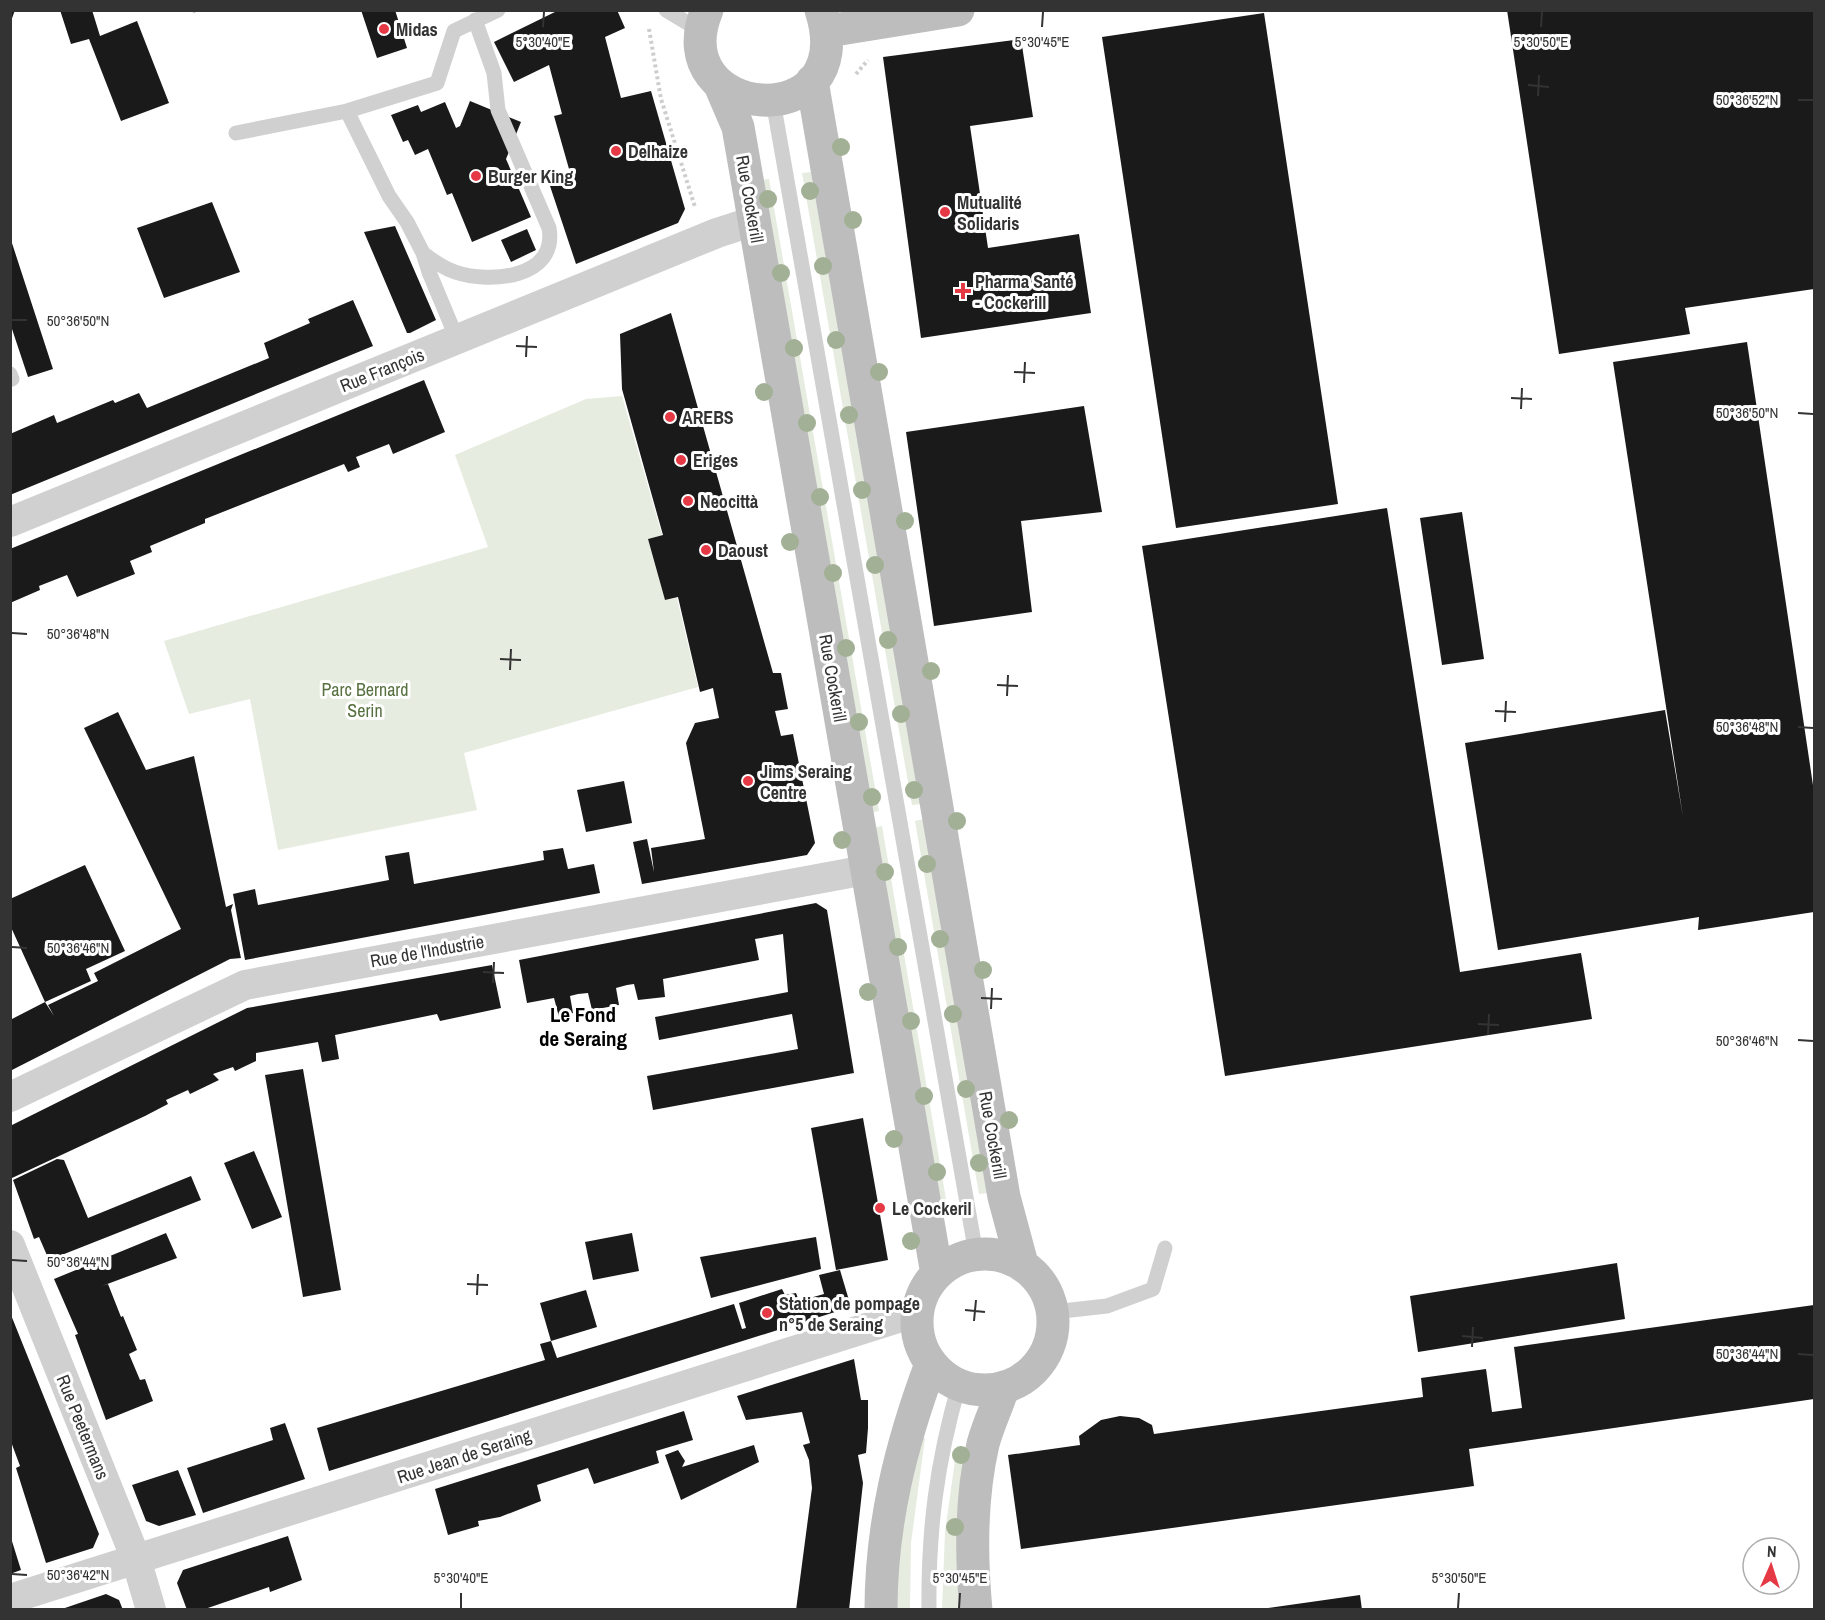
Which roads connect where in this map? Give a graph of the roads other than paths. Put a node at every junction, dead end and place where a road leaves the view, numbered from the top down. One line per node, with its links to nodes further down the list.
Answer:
1 (498, 10): 4 (lane)
2 (666, 10): 5 (lane)
3 (958, 10): 6 (main road)
4 (476, 20): 10 (lane); 13 (lane)
5 (704, 21): 8 (main road, Rue Cockerill)
6 (825, 21): 7 (main road)
7 (812, 81): 9 (main road); 21 (main road, Rue Cockerill)
8 (720, 85): 9 (main road); 12 (main road, Rue Cockerill)
9 (773, 101): 20 (lane)
10 (347, 111): 11 (lane); 13 (lane)
11 (236, 133)
12 (754, 221): 14 (street, Rue François); 16 (main road, Rue Cockerill)
13 (423, 253): 14 (lane)
14 (457, 339): 15 (street, Rue François)
15 (10, 522)
16 (866, 870): 17 (street, Rue de l'Industrie); 22 (main road, Rue Cockerill)
17 (10, 1097)
18 (10, 1245): 28 (street, Rue Peetermans)
19 (1166, 1248): 24 (lane)
20 (976, 1254): 21 (main road); 22 (main road)
21 (1022, 1264): 24 (main road)
22 (937, 1274): 23 (main road)
23 (918, 1312): 25 (main road); 28 (street, Rue Jean de Seraing)
24 (1053, 1312): 27 (main road)
25 (931, 1364): 26 (main road); 31 (main road)
26 (959, 1385): 27 (main road); 32 (lane)
27 (1003, 1388): 33 (main road)
28 (135, 1559): 29 (street, Rue Jean de Seraing); 30 (street, Rue Peetermans)
29 (10, 1599)
30 (151, 1610)
31 (881, 1610)
32 (929, 1610)
33 (976, 1610)

